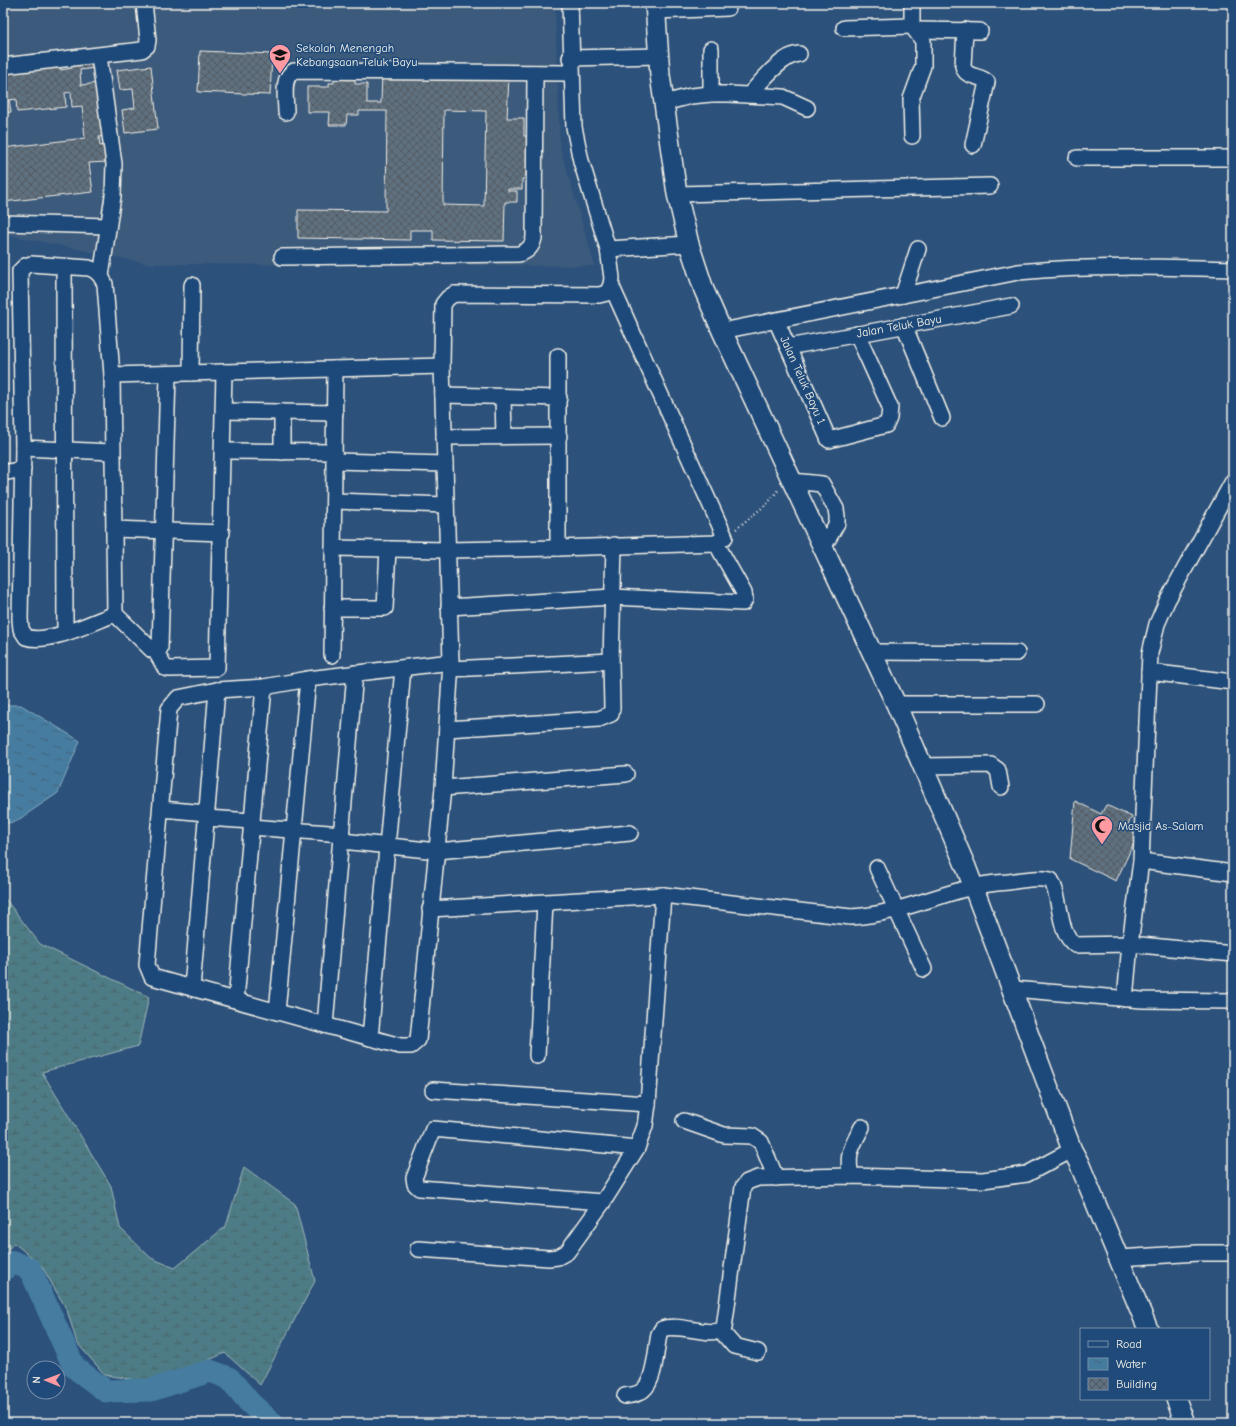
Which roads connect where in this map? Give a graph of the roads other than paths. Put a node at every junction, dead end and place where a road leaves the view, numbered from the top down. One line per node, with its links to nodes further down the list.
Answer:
1 (144, 3): 10 (street)
2 (570, 3): 12 (street)
3 (912, 3): 7 (street)
4 (656, 7): 5 (street); 11 (main road)
5 (728, 8)
6 (844, 28): 7 (street)
7 (914, 28): 21 (street); 22 (street)
8 (711, 49): 16 (street)
9 (799, 54): 17 (street)
10 (99, 56): 13 (street); 28 (street)
11 (659, 56): 12 (street); 18 (main road)
12 (570, 58): 15 (street)
13 (3, 66)
14 (535, 73): 15 (street); 20 (street); 32 (street)
15 (571, 74): 30 (street)
16 (711, 94): 17 (street); 18 (street)
17 (749, 95): 19 (street)
18 (664, 102): 26 (main road)
19 (807, 108)
20 (286, 112)
21 (912, 136)
22 (973, 145)
23 (1078, 158): 24 (street)
24 (1233, 158)
25 (990, 186): 26 (street)
26 (677, 194): 29 (main road)
27 (3, 224): 28 (street)
28 (108, 226): 35 (street)
29 (689, 244): 30 (street); 42 (main road)
30 (608, 249): 37 (street)
31 (918, 249): 38 (street)
32 (282, 257)
33 (64, 267): 35 (street); 62 (street); 63 (street)
34 (1233, 269): 38 (street)
35 (101, 276): 50 (street)
36 (192, 285): 49 (street)
37 (611, 286): 46 (street); 79 (street)
38 (903, 295): 40 (street)
39 (1011, 306): 41 (street, Jalan Teluk Bayu)
40 (776, 320): 42 (street); 44 (street, Jalan Teluk Bayu 1)
41 (904, 326): 43 (street, Jalan Teluk Bayu); 58 (street)
42 (722, 331): 71 (main road)
43 (857, 334): 44 (street, Jalan Teluk Bayu); 44 (street, Jalan Teluk Bayu 1)
44 (788, 347)
45 (558, 356): 54 (street)
46 (442, 366): 47 (street); 52 (street)
47 (335, 369): 48 (street); 57 (street)
48 (224, 372): 49 (street); 55 (street)
49 (191, 373): 51 (street)
50 (112, 375): 51 (street); 65 (street)
51 (168, 375): 77 (street)
52 (444, 395): 53 (street); 61 (street)
53 (504, 397): 54 (street); 59 (street)
54 (559, 398): 60 (street)
55 (224, 411): 56 (street); 64 (street)
56 (282, 412): 57 (street); 66 (street)
57 (335, 412): 67 (street)
58 (942, 418)
59 (504, 436): 60 (street); 61 (street)
60 (559, 436): 82 (street)
61 (444, 437): 68 (street)
62 (23, 448): 63 (street); 69 (street)
63 (64, 450): 65 (street); 90 (street)
64 (223, 451): 66 (street); 78 (street)
65 (112, 452): 76 (street)
66 (282, 452): 67 (street)
67 (334, 457): 68 (street); 74 (street)
68 (445, 464): 75 (street)
69 (23, 468): 70 (street); 90 (street)
70 (3, 473)
71 (790, 477): 83 (main road); 83 (street)
72 (1233, 481): 73 (street)
73 (1229, 500): 98 (street)
74 (334, 501): 75 (street); 81 (street)
75 (446, 505): 85 (street)
76 (114, 529): 77 (street); 89 (street)
77 (164, 530): 78 (street); 91 (street)
78 (222, 533): 91 (street)
79 (716, 543): 80 (street); 86 (street)
80 (614, 545): 82 (street); 86 (street)
81 (333, 548): 84 (street); 88 (street)
82 (558, 548): 85 (street)
83 (823, 548): 92 (main road)
84 (388, 549): 85 (street); 88 (street)
85 (447, 550): 87 (street)
86 (612, 597): 87 (street); 95 (street)
87 (449, 607): 96 (street)
88 (332, 608): 94 (street)
89 (115, 614): 90 (street); 91 (street)
90 (65, 632)
91 (155, 650)
92 (872, 652): 93 (street); 104 (main road)
93 (1017, 654)
94 (332, 655)
95 (611, 661): 96 (street); 106 (street)
96 (451, 666): 97 (street); 106 (street)
97 (403, 668): 99 (street); 117 (street)
98 (1149, 672): 101 (street); 119 (street)
99 (355, 673): 100 (street); 116 (street)
100 (308, 679): 102 (street); 114 (street)
101 (1233, 682)
102 (264, 687): 103 (street); 113 (street)
103 (217, 690): 111 (street); 112 (street)
104 (896, 704): 105 (street); 107 (main road)
105 (1037, 704)
106 (447, 729): 110 (street)
107 (922, 766): 109 (street); 122 (main road)
108 (626, 774): 110 (street)
109 (1001, 787)
110 (443, 788): 118 (street)
111 (161, 809): 112 (street); 130 (street)
112 (206, 815): 113 (street); 130 (street)
113 (252, 824): 114 (street); 133 (street)
114 (294, 830): 116 (street); 135 (street)
115 (630, 833): 118 (street)
116 (342, 837): 117 (street); 136 (street)
117 (388, 846): 118 (street); 137 (street)
118 (437, 851): 125 (street)
119 (1142, 861): 121 (street); 127 (street)
120 (877, 868): 126 (street)
121 (1233, 873)
122 (974, 887): 126 (street); 127 (street); 131 (main road)
123 (663, 895): 124 (street); 126 (street); 140 (street)
124 (546, 903): 125 (street); 138 (street)
125 (430, 909): 137 (street)
126 (895, 910): 129 (street)
127 (1130, 944): 128 (street); 132 (street)
128 (1233, 954)
129 (924, 969)
130 (192, 988): 133 (street)
131 (1013, 989): 132 (street); 144 (main road)
132 (1125, 999): 134 (street)
133 (236, 1000): 135 (street)
134 (1233, 1001)
135 (277, 1012): 136 (street)
136 (325, 1025): 137 (street)
137 (370, 1038)
138 (537, 1056)
139 (433, 1090): 140 (street)
140 (648, 1104): 143 (street)
141 (684, 1121): 146 (street)
142 (862, 1127): 145 (street)
143 (637, 1148): 147 (street); 147 (street)
144 (1072, 1150): 145 (street); 150 (main road)
145 (850, 1176): 146 (street)
146 (776, 1178): 152 (street)
147 (603, 1202): 148 (street)
148 (418, 1249)
149 (1233, 1254): 150 (street)
150 (1119, 1258): 151 (main road)
151 (1148, 1328)
152 (721, 1331): 153 (street); 154 (street)
153 (758, 1352)
154 (625, 1396)
155 (1176, 1400): 156 (main road)
156 (1185, 1423)

